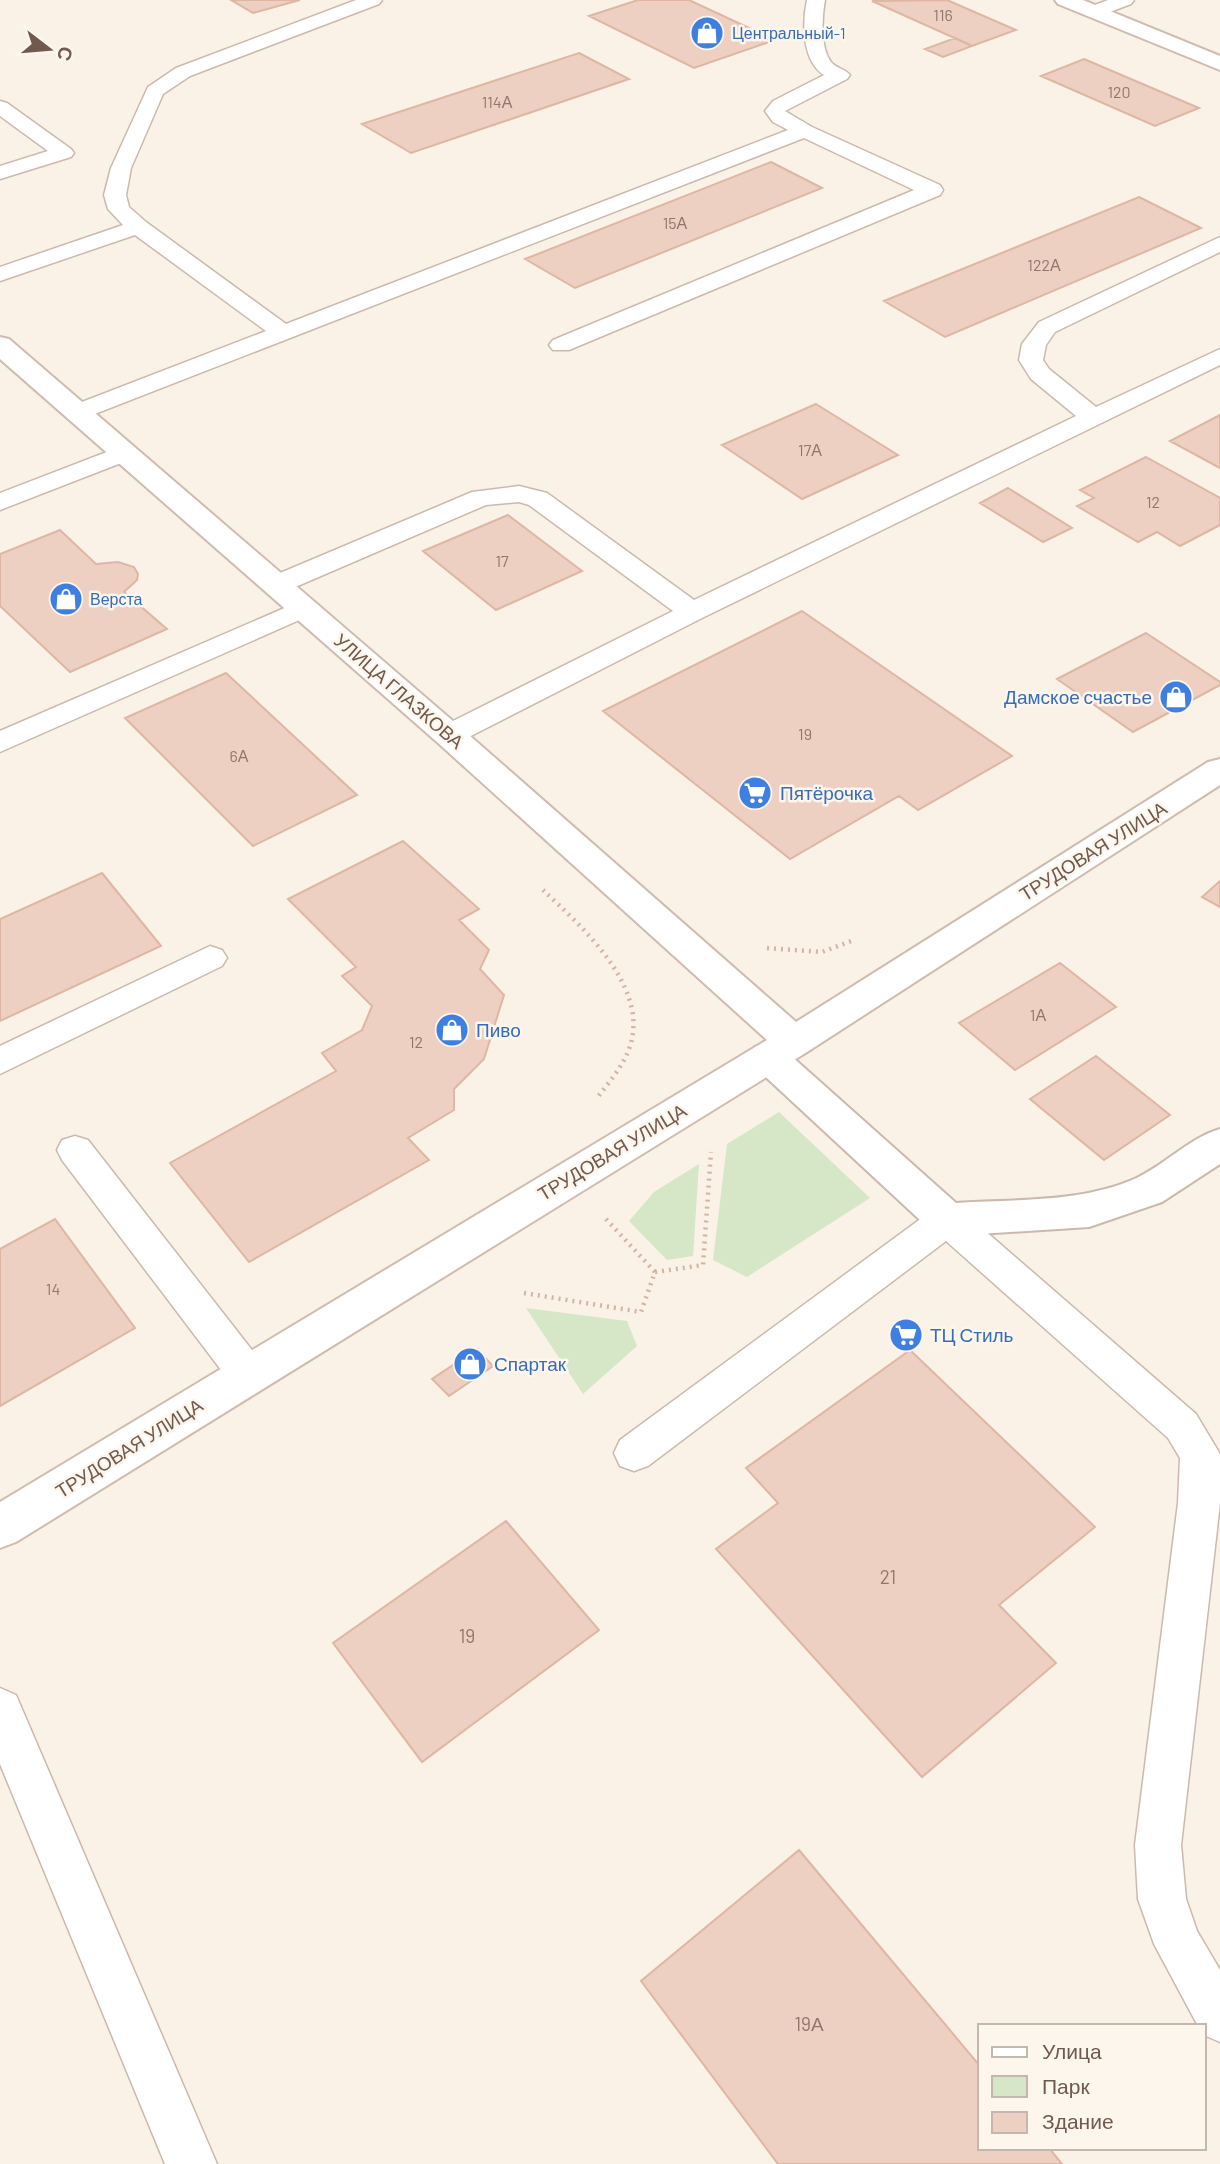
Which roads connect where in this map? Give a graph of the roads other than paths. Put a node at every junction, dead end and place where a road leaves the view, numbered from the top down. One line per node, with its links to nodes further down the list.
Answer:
1 (373, 0): 10 (lane)
2 (816, 0): 8 (lane)
3 (1065, 0): 5 (street)
4 (1125, 0): 5 (lane)
5 (1094, 12): 6 (street)
6 (1220, 64)
7 (0, 107): 9 (lane)
8 (805, 131): 13 (lane); 15 (lane)
9 (0, 173)
10 (138, 227): 12 (lane); 13 (lane)
11 (1220, 244): 18 (lane)
12 (0, 274)
13 (282, 332): 17 (lane)
14 (0, 345): 17 (street, УЛИЦА ГЛАЗКОВА)
15 (561, 345)
16 (1220, 356): 18 (lane)
17 (78, 412): 19 (street, УЛИЦА ГЛАЗКОВА)
18 (1094, 418): 23 (lane)
19 (125, 453): 20 (lane); 21 (street, УЛИЦА ГЛАЗКОВА)
20 (0, 502)
21 (276, 585): 22 (street, УЛИЦА ГЛАЗКОВА); 23 (lane)
22 (303, 608): 24 (street, УЛИЦА ГЛАЗКОВА); 25 (lane)
23 (692, 612): 24 (lane)
24 (449, 735): 28 (street, УЛИЦА ГЛАЗКОВА)
25 (0, 742)
26 (1220, 770): 28 (street, ТРУДОВАЯ УЛИЦА)
27 (210, 958): 29 (lane)
28 (781, 1049): 32 (street, УЛИЦА ГЛАЗКОВА); 33 (street, ТРУДОВАЯ УЛИЦА)
29 (0, 1061)
30 (1220, 1144): 32 (street)
31 (75, 1150): 33 (lane)
32 (947, 1220): 34 (lane); 37 (lane)
33 (248, 1375): 35 (street, ТРУДОВАЯ УЛИЦА)
34 (634, 1454)
35 (0, 1527)
36 (0, 1710): 38 (lane)
37 (1220, 2017)
38 (191, 2164)

